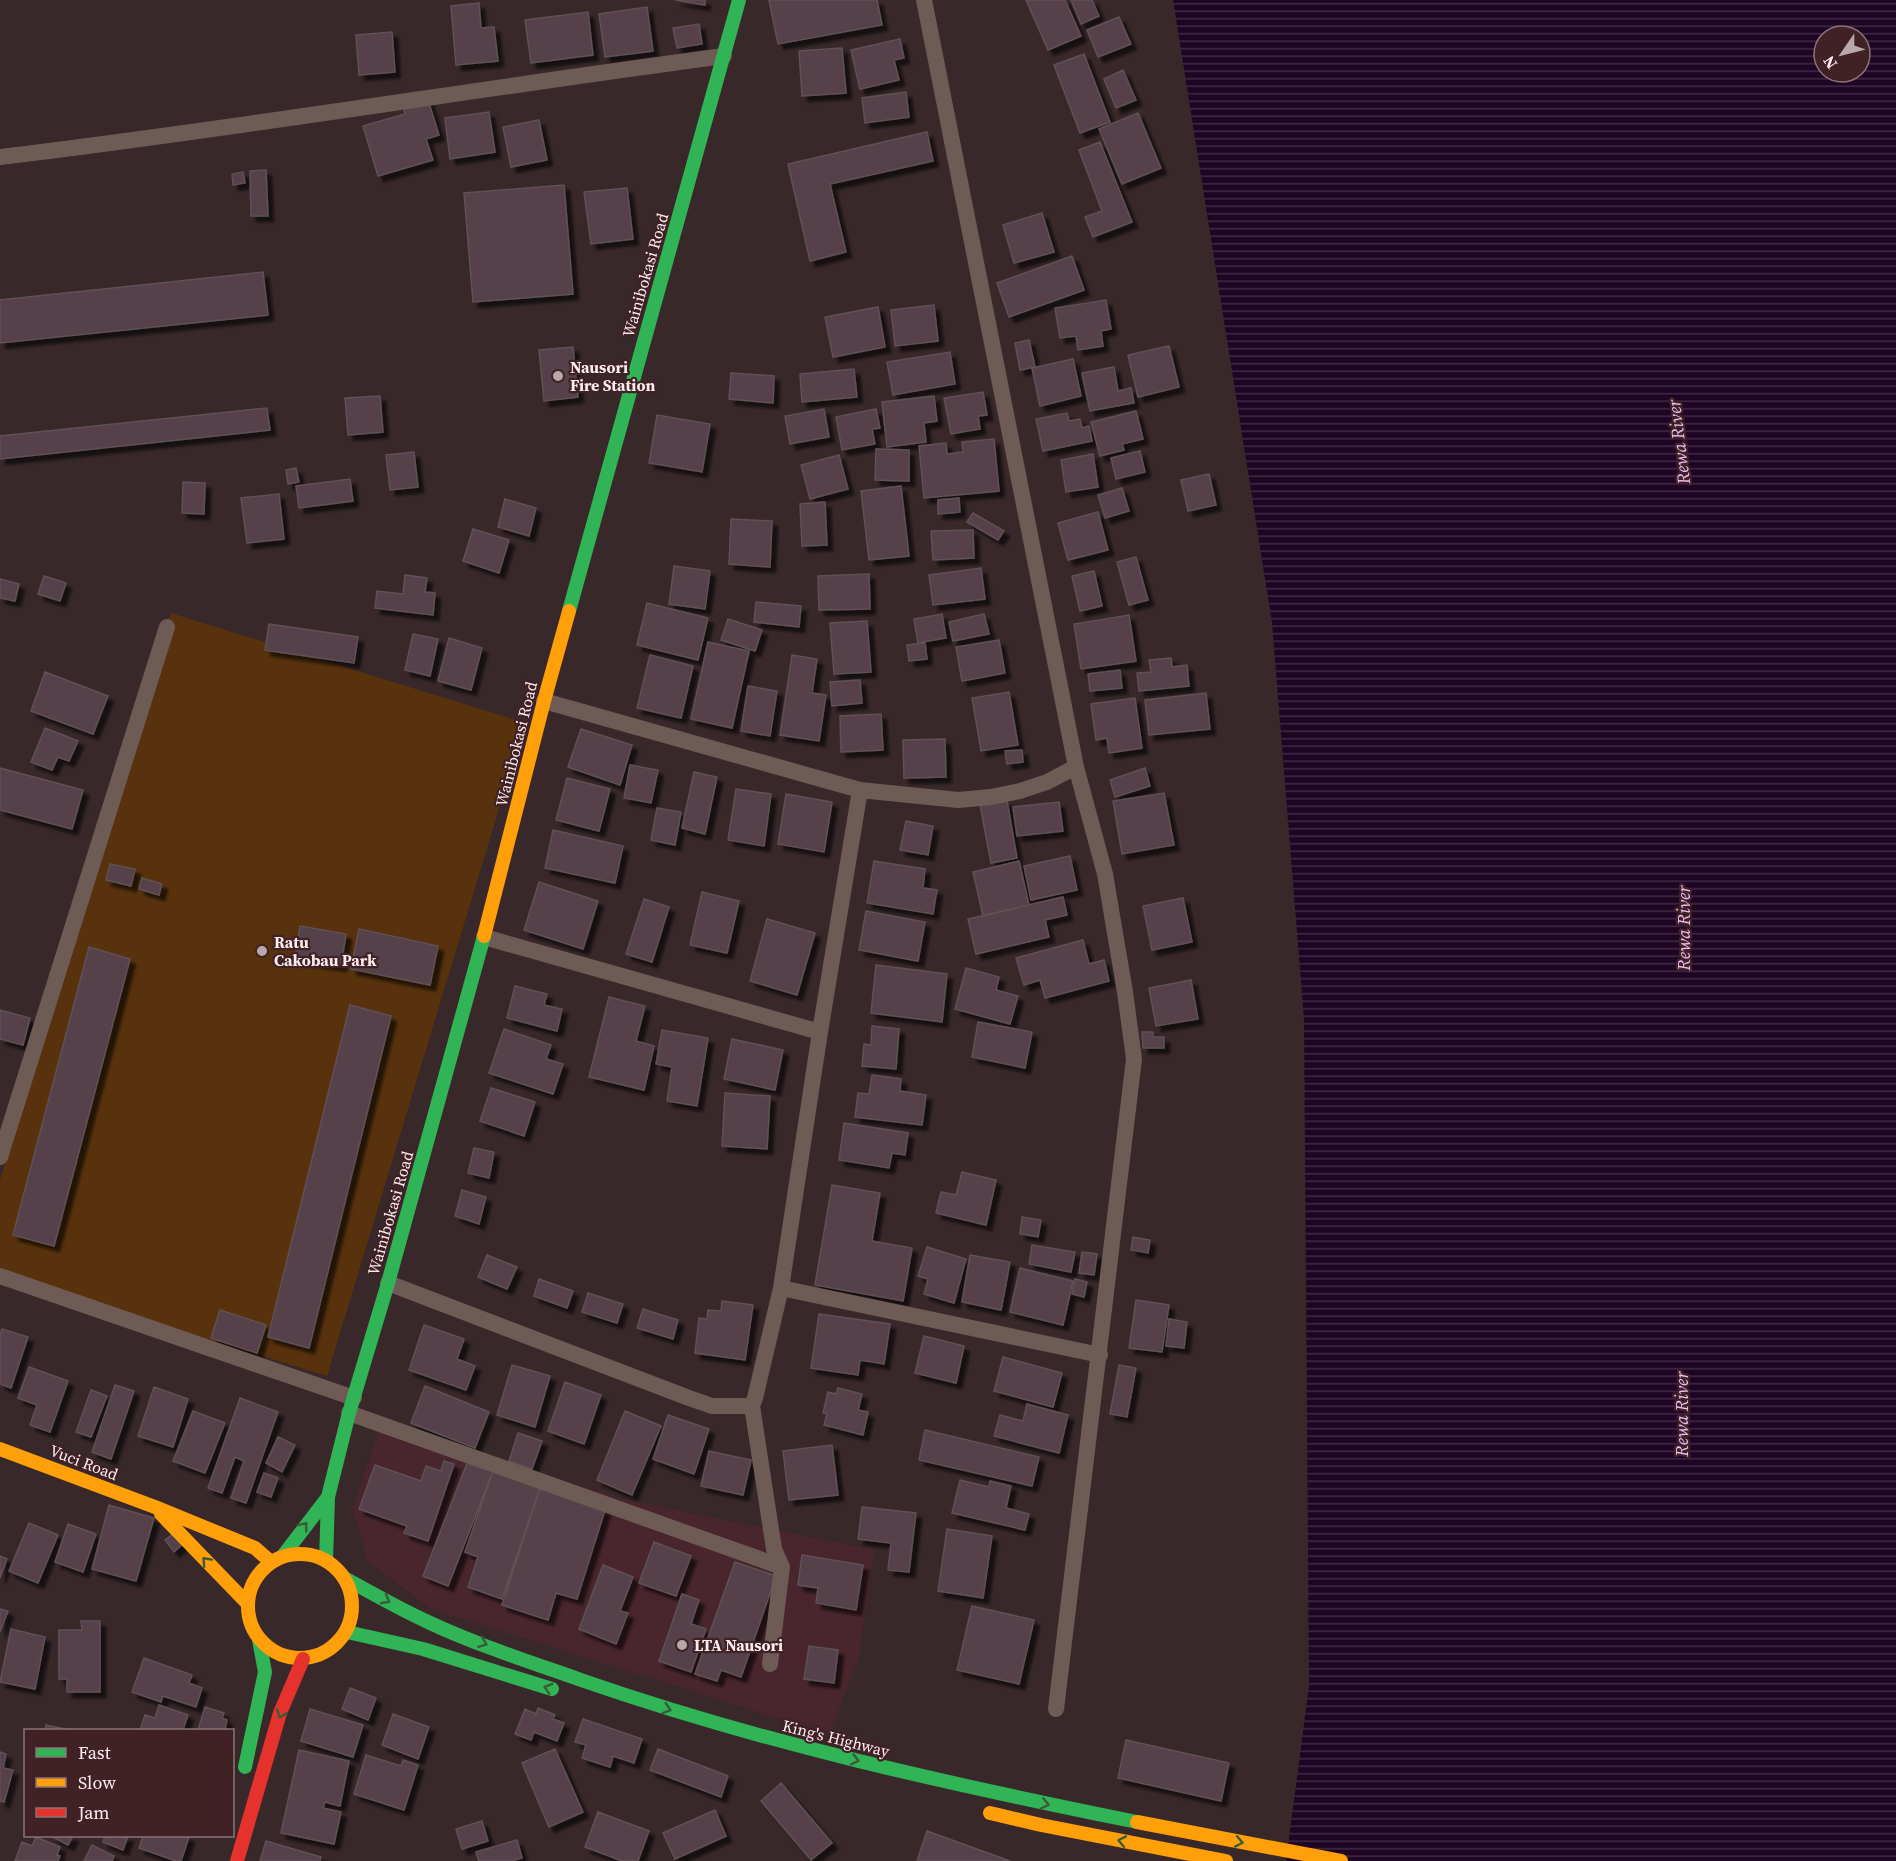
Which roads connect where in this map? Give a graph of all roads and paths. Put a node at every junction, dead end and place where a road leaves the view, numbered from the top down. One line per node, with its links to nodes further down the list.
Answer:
1 (739, 0): 3 (main road, Wainibokasi Road)
2 (924, 0): 7 (street)
3 (724, 56): 4 (street); 6 (main road, Wainibokasi Road)
4 (0, 157)
5 (166, 627): 11 (street)
6 (544, 701): 8 (street); 9 (main road, Wainibokasi Road)
7 (1076, 767): 8 (street); 15 (street)
8 (860, 790): 10 (street)
9 (484, 937): 10 (street); 13 (main road, Wainibokasi Road)
10 (820, 1032): 14 (street)
11 (0, 1156)
12 (0, 1276): 16 (street)
13 (388, 1283): 16 (main road, Wainibokasi Road); 17 (street)
14 (782, 1288): 15 (street); 17 (street)
15 (1100, 1355): 31 (street)
16 (351, 1406): 19 (main road, Wainibokasi Road); 23 (street)
17 (752, 1406): 23 (street)
18 (0, 1449): 20 (main road, Vuci Road)
19 (328, 1497): 21 (main road, Wainibokasi Road, one-way to 19); 22 (main road, Wainibokasi Road)
20 (155, 1507): 21 (main road, Vuci Road); 25 (main road, Vuci Road, one-way to 20)
21 (277, 1559): 22 (main road); 25 (main road)
22 (326, 1561): 24 (main road)
23 (782, 1567): 29 (street)
24 (344, 1578): 26 (main road); 36 (main road, King's Highway, one-way to 36)
25 (247, 1603): 27 (main road)
26 (347, 1632): 28 (main road); 30 (main road, one-way to 26)
27 (259, 1640): 28 (main road); 32 (main road)
28 (303, 1659): 34 (main road, one-way to 34)
29 (770, 1664)
30 (565, 1693)
31 (1056, 1709)
32 (241, 1781)
33 (974, 1809): 35 (main road, one-way to 33)
34 (237, 1861)
35 (1226, 1861)
36 (1341, 1861)

